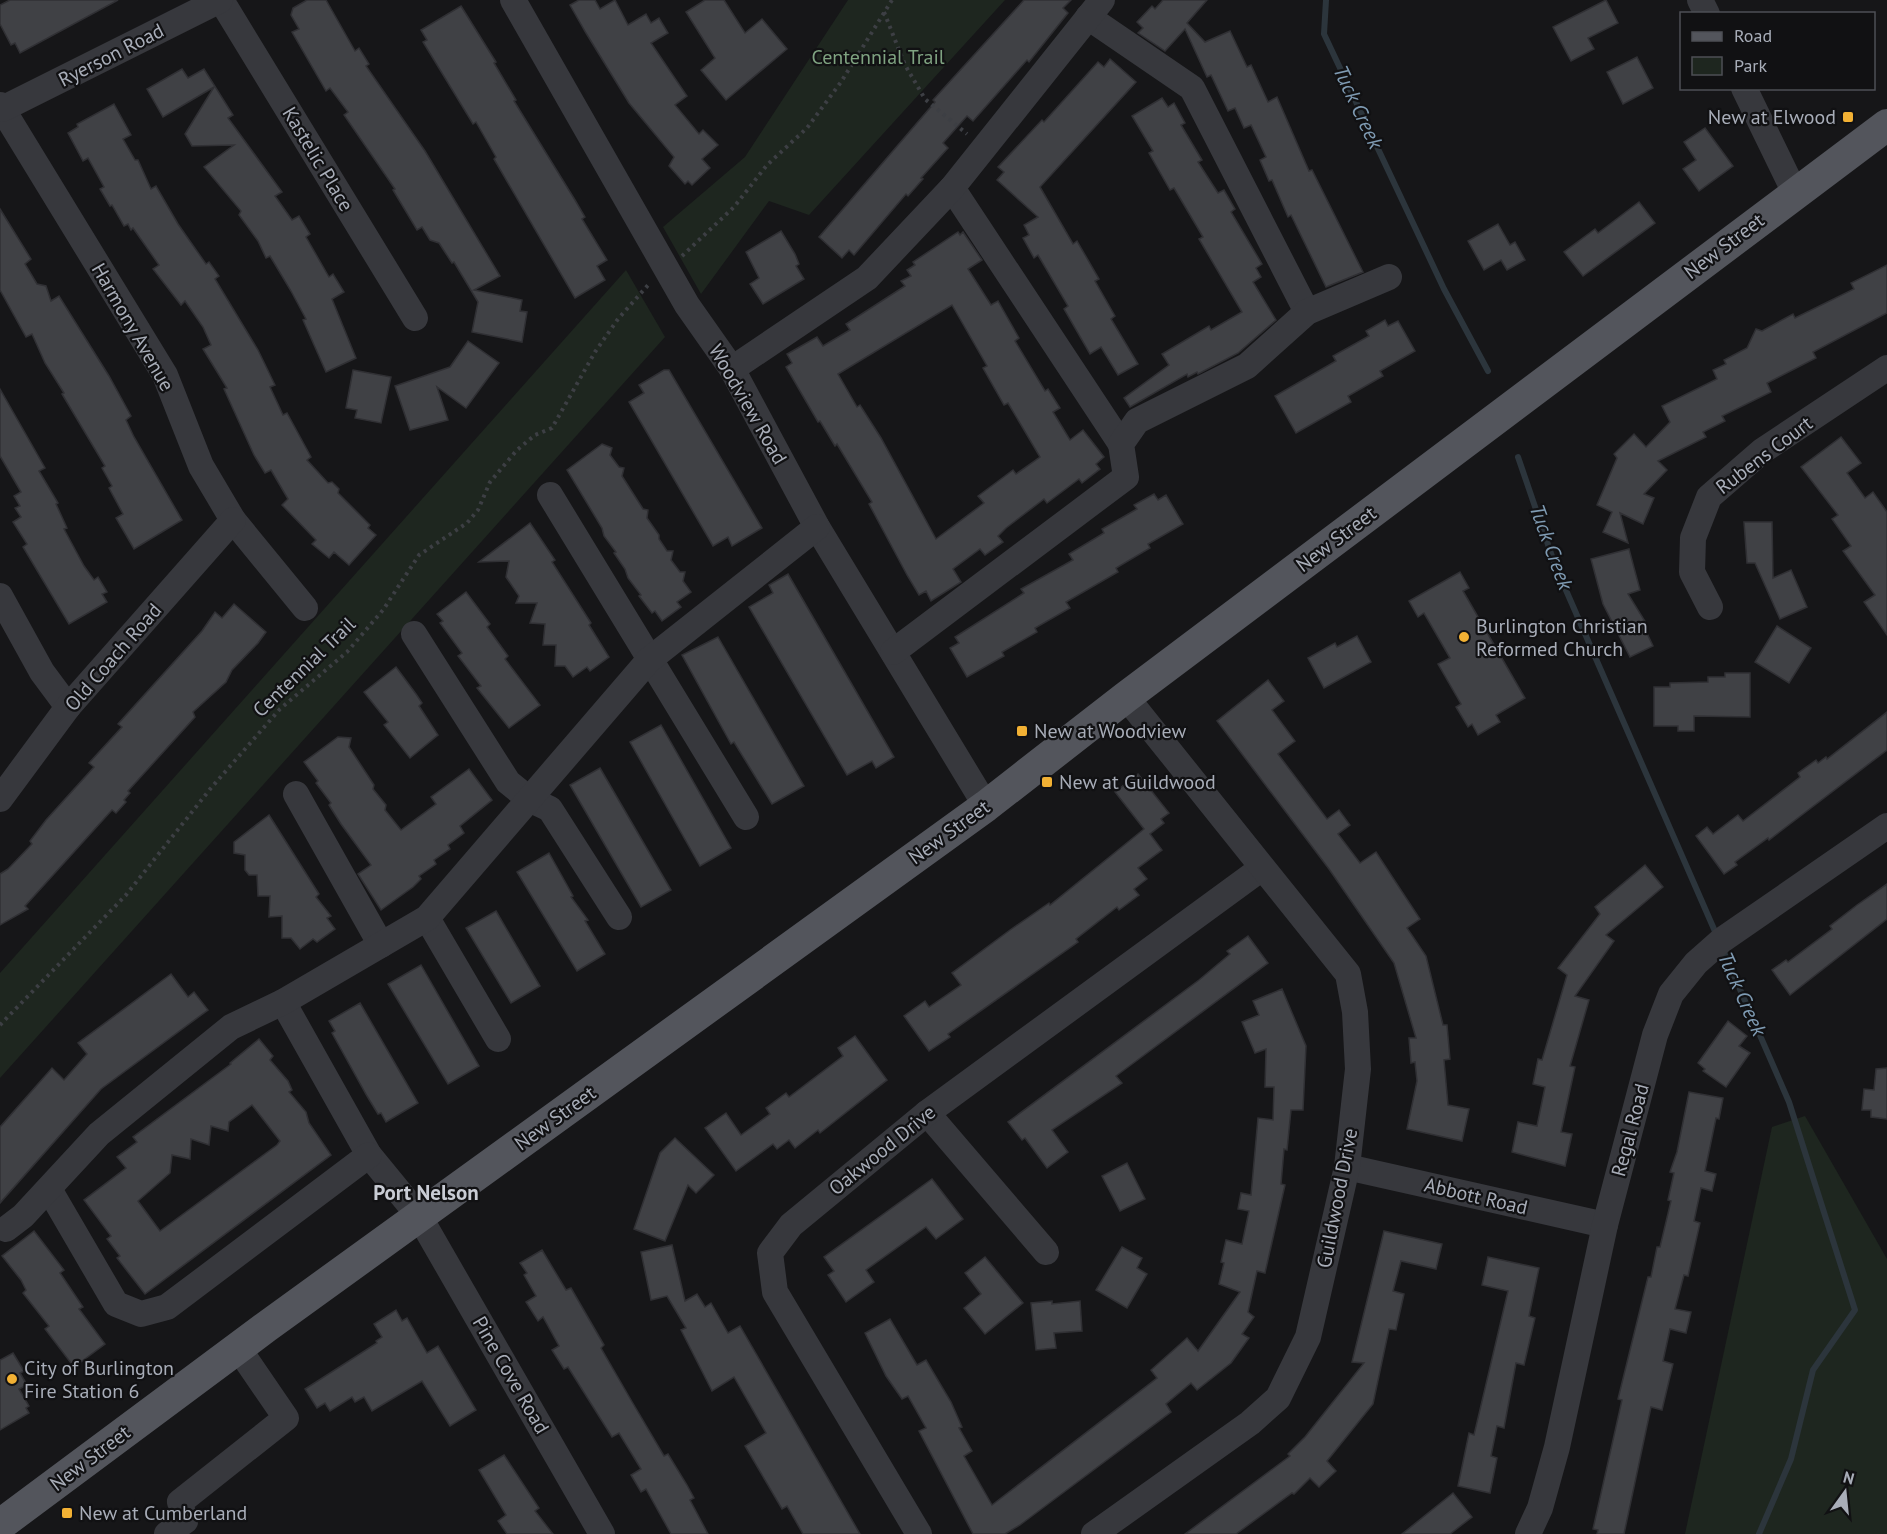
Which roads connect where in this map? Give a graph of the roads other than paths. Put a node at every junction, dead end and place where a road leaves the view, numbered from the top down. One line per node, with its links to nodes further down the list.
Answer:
1 (220, 0): 5 (street, Ryerson Road); 11 (street, Kastelic Place)
2 (513, 0): 12 (street, Woodview Road)
3 (1095, 8): 7 (street); 10 (street)
4 (1745, 90): 8 (street)
5 (1, 107): 16 (street, Harmony Avenue)
6 (1887, 125): 8 (main road, New Street)
7 (952, 188): 12 (street); 14 (street)
8 (1795, 193): 24 (main road, New Street)
9 (1389, 278): 10 (street)
10 (1307, 312): 14 (street)
11 (415, 318)
12 (732, 369): 17 (street, Woodview Road)
13 (1884, 379): 19 (street, Rubens Court)
14 (1121, 444): 22 (street)
15 (550, 495): 23 (street)
16 (233, 520): 20 (street, Harmony Avenue); 25 (street, Old Coach Road)
17 (817, 527): 22 (street, Woodview Road); 23 (street)
18 (0, 596): 25 (street)
19 (1710, 607)
20 (305, 608)
21 (414, 634): 28 (street)
22 (894, 652): 29 (street, Woodview Road)
23 (649, 660): 28 (street); 30 (street)
24 (1126, 697): 29 (main road, New Street); 32 (street, Guildwood Drive)
25 (68, 707): 27 (street, Old Coach Road)
26 (296, 794): 35 (street)
27 (0, 799)
28 (529, 799): 33 (street); 34 (street)
29 (986, 806): 42 (main road, New Street)
30 (746, 817)
31 (1887, 826): 43 (street, Regal Road)
32 (1262, 868): 38 (street, Oakwood Drive); 40 (street, Guildwood Drive)
33 (619, 916)
34 (427, 918): 35 (street); 37 (street)
35 (381, 945): 36 (street)
36 (283, 1002): 39 (street, Pine Cove Road); 41 (street)
37 (498, 1039)
38 (927, 1113): 45 (street); 50 (street, Oakwood Drive)
39 (369, 1155): 41 (street); 42 (street, Pine Cove Road)
40 (1347, 1167): 43 (street, Abbott Road); 51 (street, Guildwood Drive)
41 (49, 1189): 44 (street)
42 (419, 1216): 46 (main road, New Street); 49 (street, Pine Cove Road)
43 (1605, 1225): 52 (street, Regal Road)
44 (6, 1229)
45 (1046, 1252)
46 (238, 1348): 47 (main road, New Street); 48 (street)
47 (0, 1525)
48 (166, 1534)
49 (602, 1534)
50 (919, 1534)
51 (1094, 1534)
52 (1528, 1534)

